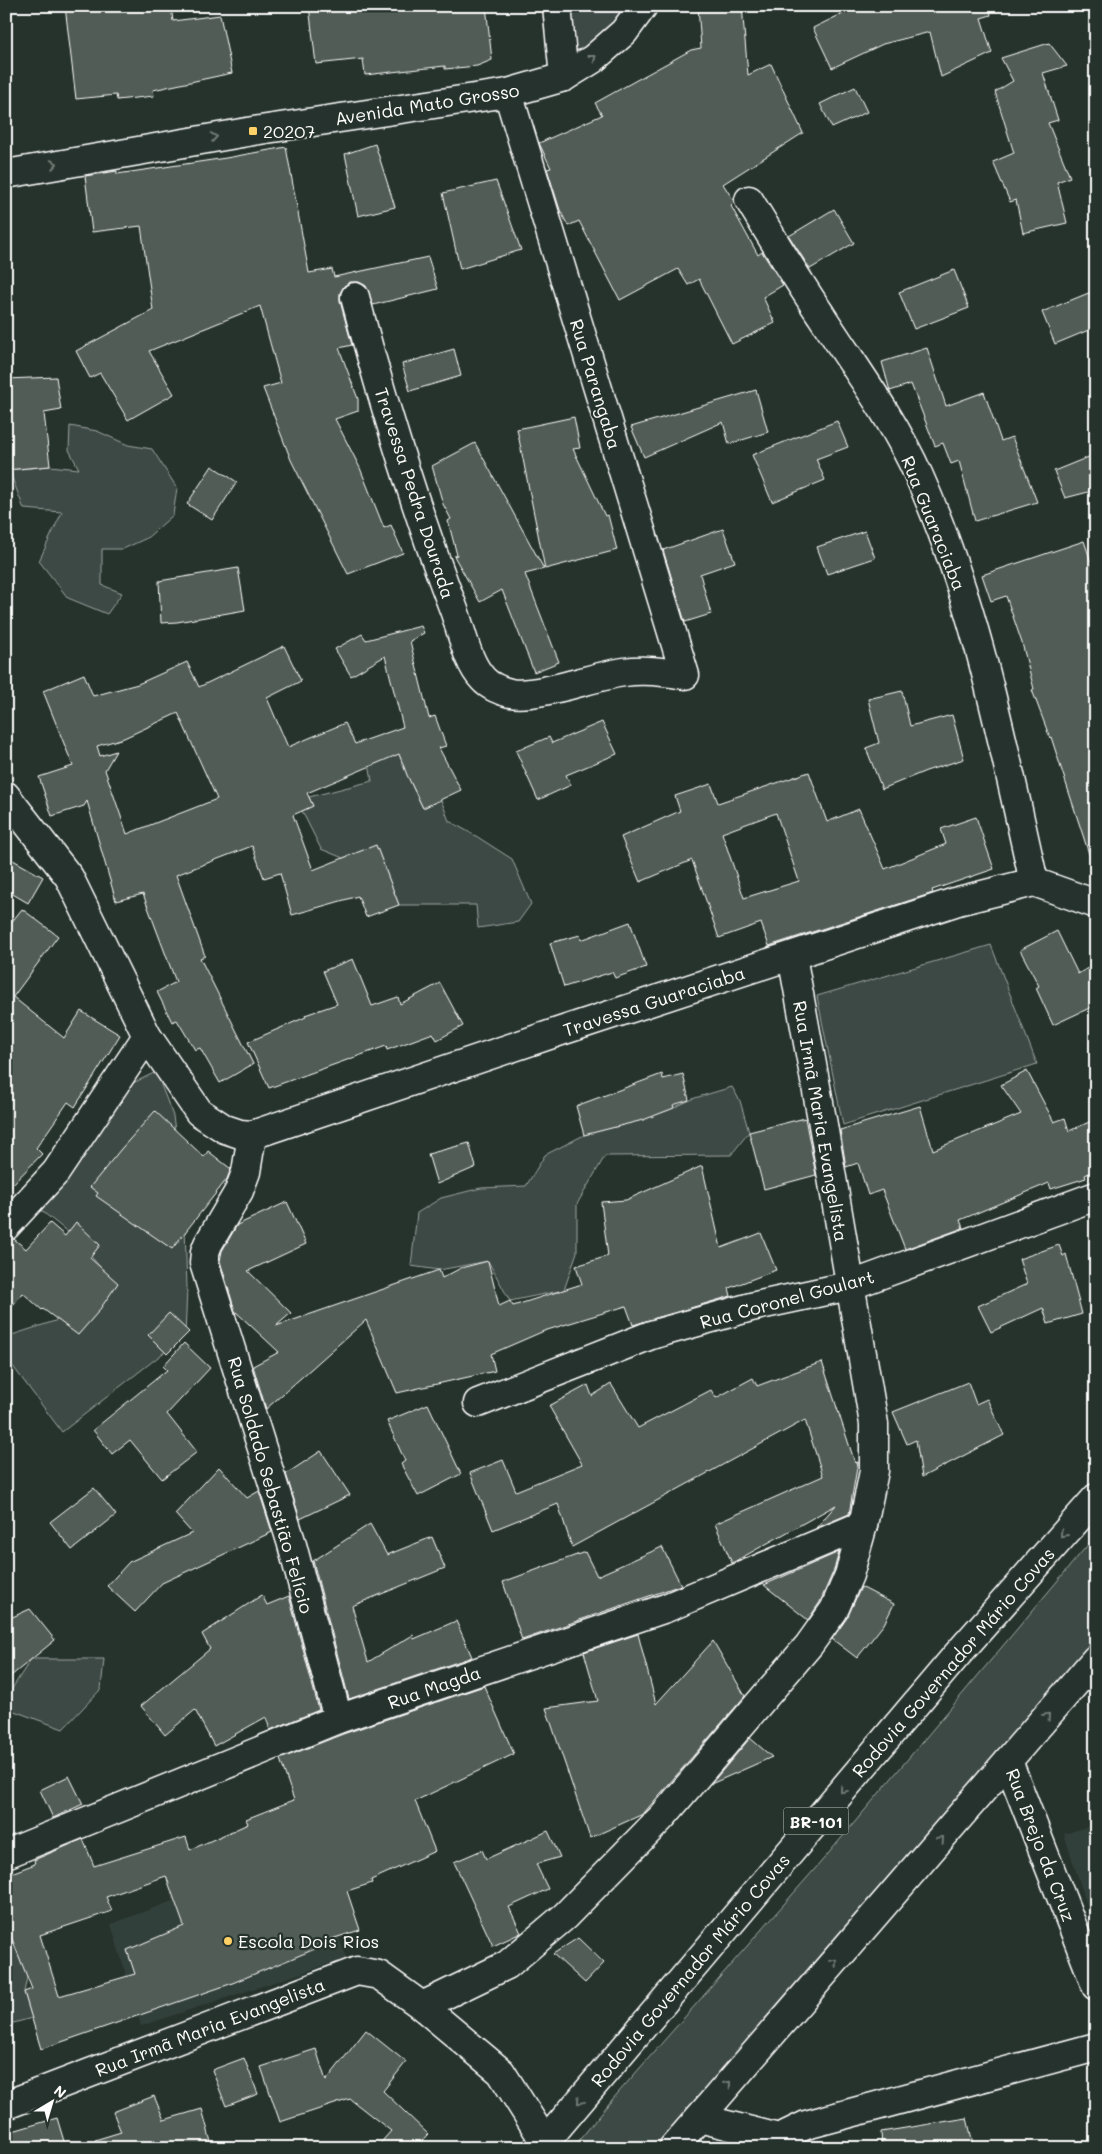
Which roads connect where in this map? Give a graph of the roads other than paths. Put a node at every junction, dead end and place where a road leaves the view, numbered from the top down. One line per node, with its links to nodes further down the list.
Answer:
1 (557, 6): 3 (main road)
2 (643, 6): 3 (main road, Avenida Mato Grosso, one-way to 2)
3 (564, 77): 4 (main road, Avenida Mato Grosso)
4 (508, 93): 5 (main road, Avenida Mato Grosso, one-way to 4); 8 (main road, Rua Parangaba)
5 (6, 174)
6 (749, 200): 10 (main road, Rua Guaraciaba)
7 (354, 297): 8 (main road, Travessa Pedra Dourada)
8 (488, 683)
9 (6, 796): 13 (main road)
10 (1034, 882): 11 (main road); 12 (main road, Travessa Guaraciaba)
11 (1096, 904)
12 (792, 956): 14 (main road, Travessa Guaraciaba); 17 (main road, Rua Irmã Maria Evangelista)
13 (147, 1036): 14 (main road); 16 (main road)
14 (252, 1135): 22 (main road, Rua Soldado Sebastião Felício)
15 (1096, 1196): 17 (main road, Rua Coronel Goulart)
16 (6, 1226)
17 (849, 1286): 18 (main road, Rua Coronel Goulart); 20 (main road, Rua Irmã Maria Evangelista)
18 (478, 1403)
19 (1096, 1498): 31 (main road, Rodovia Governador Mário Covas / BR-101, one-way to 31)
20 (863, 1525): 22 (main road, Rua Magda); 26 (main road, Rua Irmã Maria Evangelista)
21 (1096, 1659): 23 (main road, one-way to 21)
22 (338, 1719): 24 (main road, Rua Magda)
23 (1008, 1761): 25 (main road, Rua Brejo da Cruz); 29 (main road, one-way to 23)
24 (6, 1854)
25 (1096, 1986)
26 (422, 2006): 28 (main road, Rua Irmã Maria Evangelista); 31 (main road)
27 (1096, 2048): 30 (main road)
28 (6, 2105)
29 (699, 2118): 30 (main road); 32 (main road)
30 (773, 2143)
31 (543, 2145)
32 (673, 2148)

